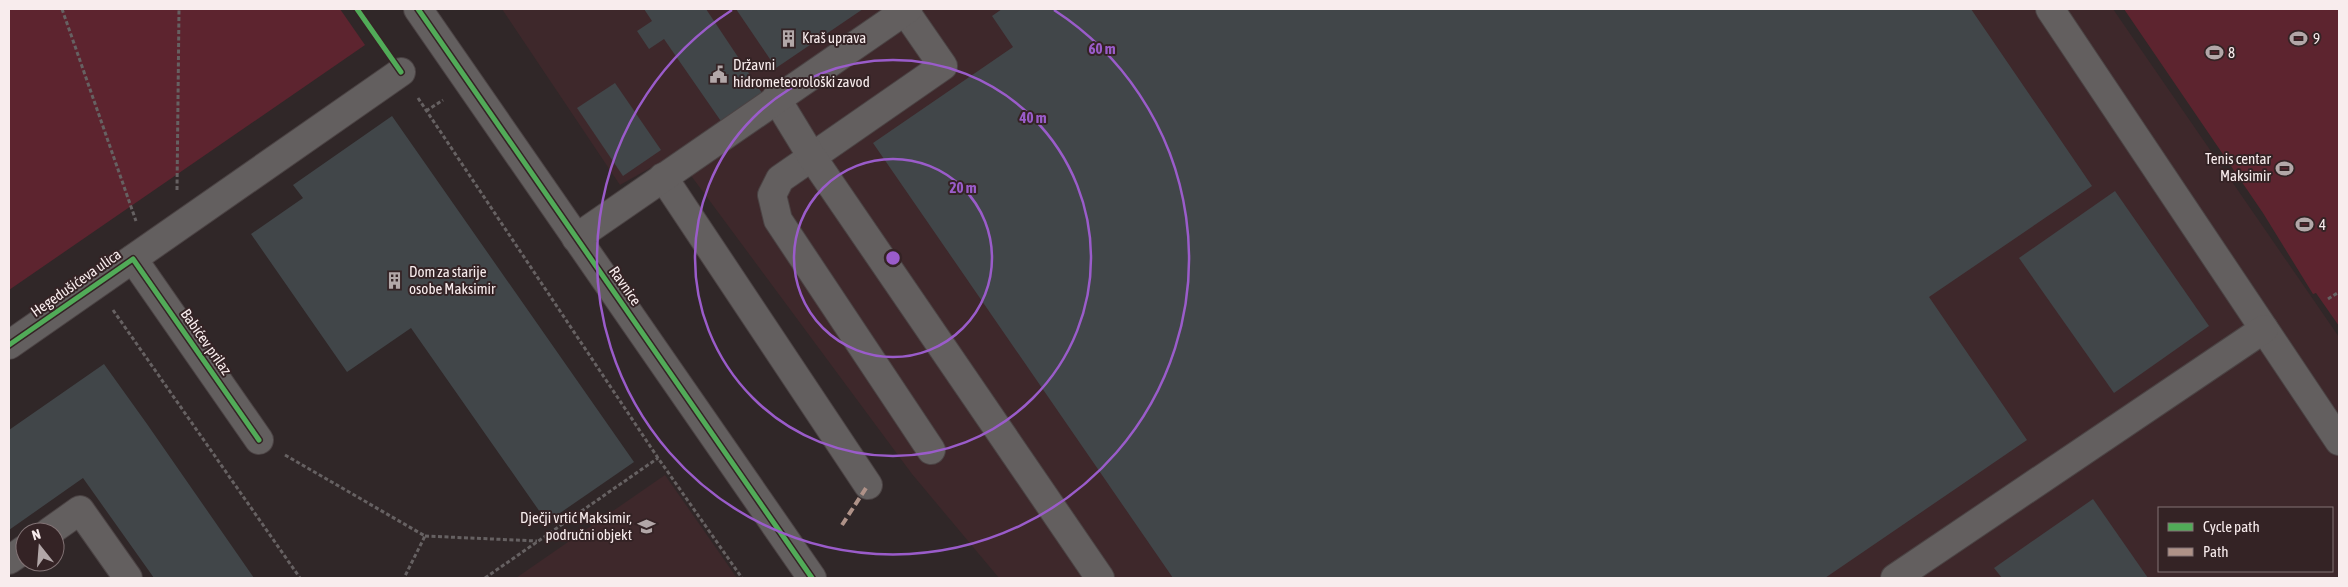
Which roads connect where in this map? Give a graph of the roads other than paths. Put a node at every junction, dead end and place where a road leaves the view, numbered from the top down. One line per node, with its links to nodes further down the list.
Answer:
1 (418, 9): 8 (street, Ravnice)
2 (2050, 9): 10 (street)
3 (907, 10): 5 (street); 6 (street)
4 (400, 72): 9 (street, Hegedušićeva ulica)
5 (776, 98): 6 (street); 7 (street)
6 (812, 158): 14 (street); 19 (street)
7 (663, 177): 8 (street); 15 (street)
8 (576, 238): 18 (street, Ravnice)
9 (133, 259): 11 (street, Hegedušićeva ulica); 12 (street, Babićev prilaz)
10 (2264, 330): 13 (street); 20 (street)
11 (9, 345)
12 (259, 440)
13 (2339, 442)
14 (931, 450)
15 (868, 485)
16 (63, 522): 17 (street)
17 (128, 578)
18 (812, 578)
19 (1100, 578)
20 (1894, 578)

